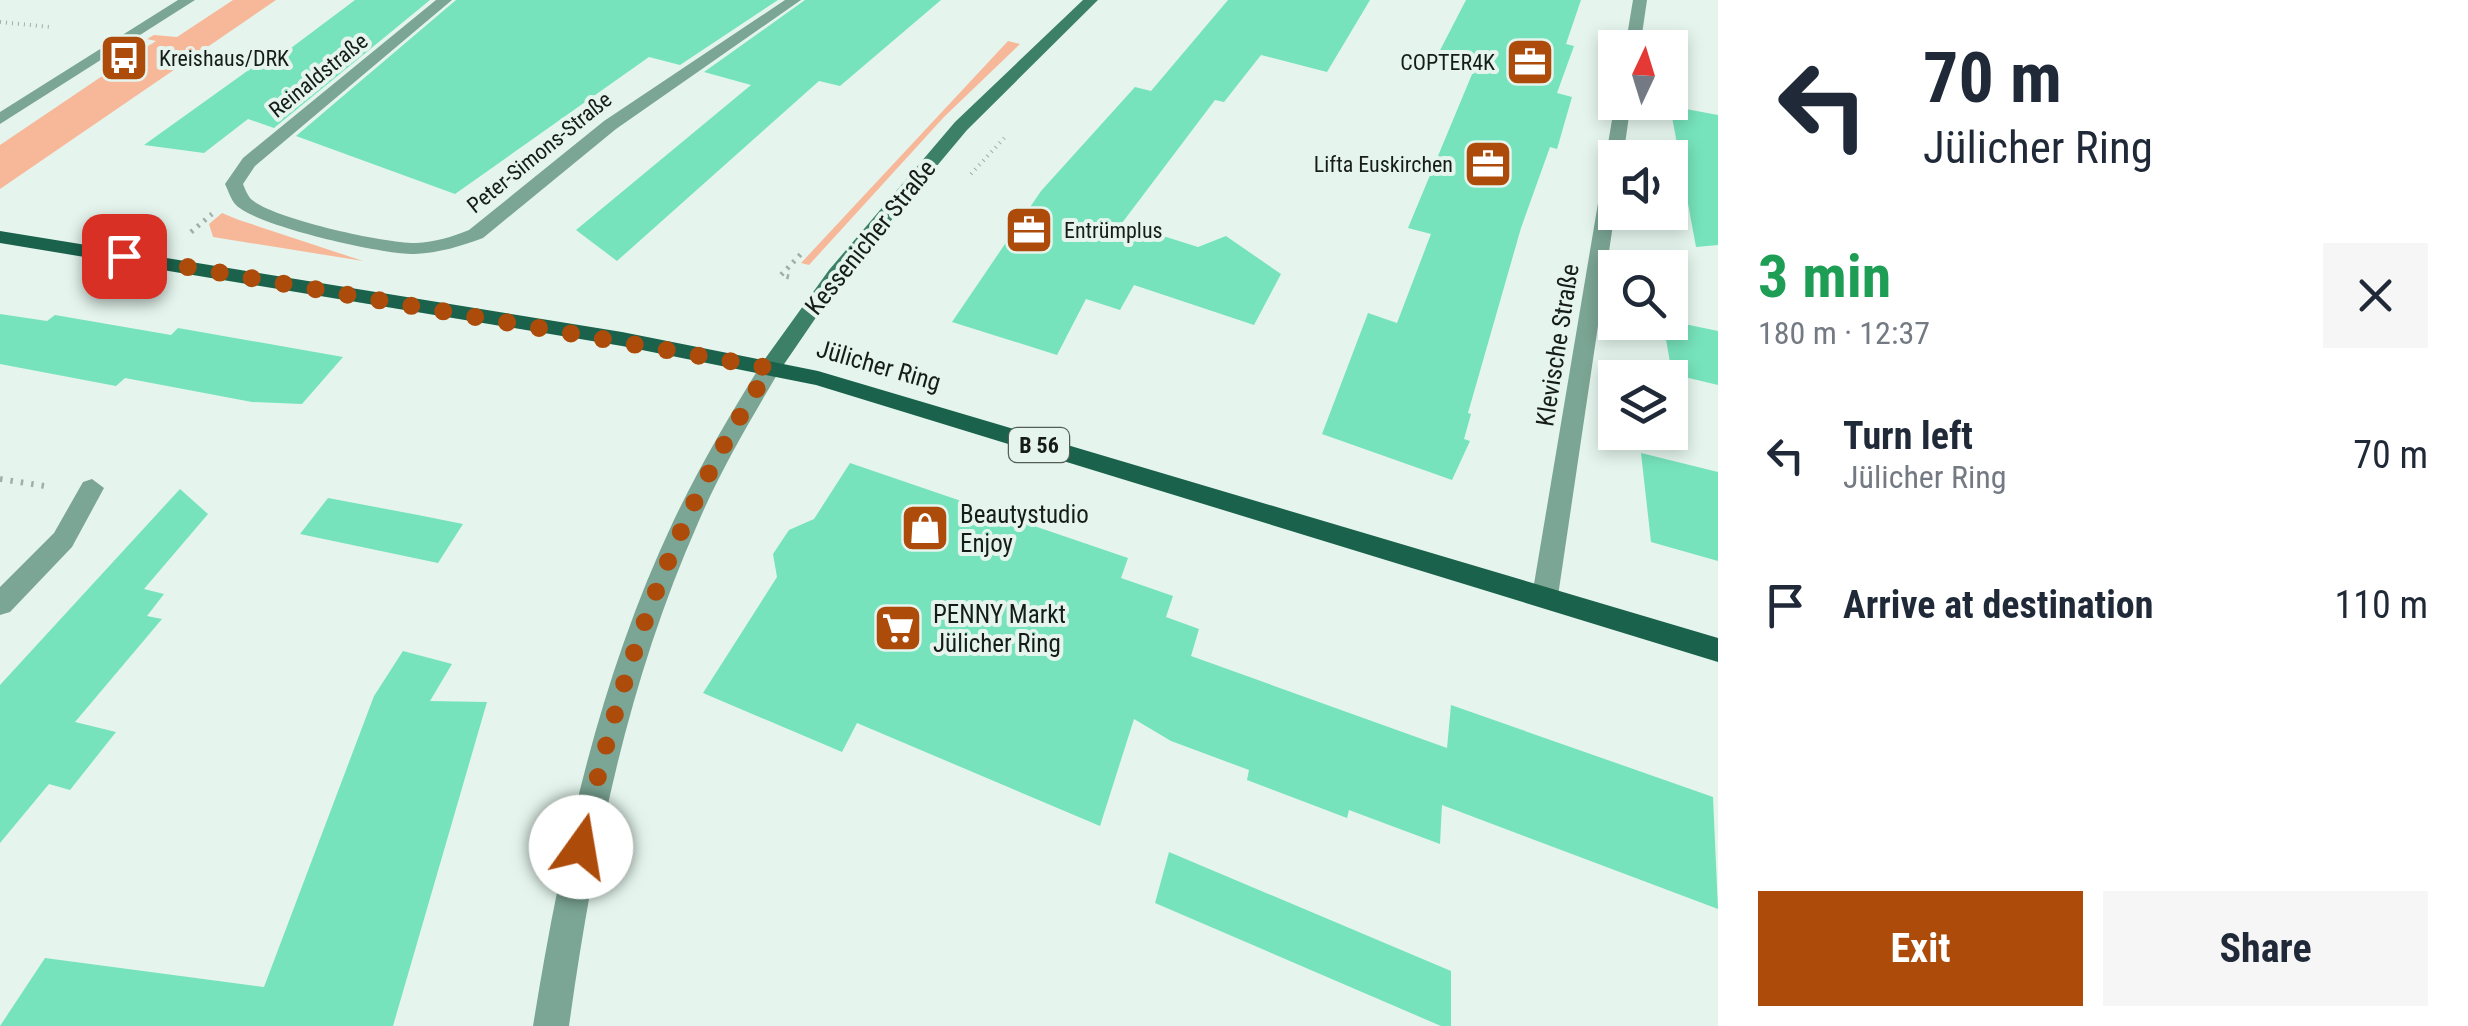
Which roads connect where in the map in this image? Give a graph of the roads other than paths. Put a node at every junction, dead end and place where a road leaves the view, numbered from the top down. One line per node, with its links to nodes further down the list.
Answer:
1 (188, 0): 7 (street)
2 (445, 0): 9 (street, Reinaldstraße)
3 (794, 0): 9 (street, Peter-Simons-Straße)
4 (1091, 0): 11 (main road, Kessenicher Straße)
5 (1640, 0): 6 (street)
6 (1635, 30)
7 (0, 119)
8 (1620, 120): 13 (street, Klevische Straße)
9 (236, 194)
10 (0, 237): 11 (main road, Jülicher Ring / B 56)
11 (770, 368): 13 (main road, Jülicher Ring / B 56); 16 (street, Kessenicher Straße)
12 (92, 488): 14 (street)
13 (1545, 596): 15 (main road, Jülicher Ring / B 56)
14 (0, 604)
15 (1718, 650)
16 (552, 1026)

